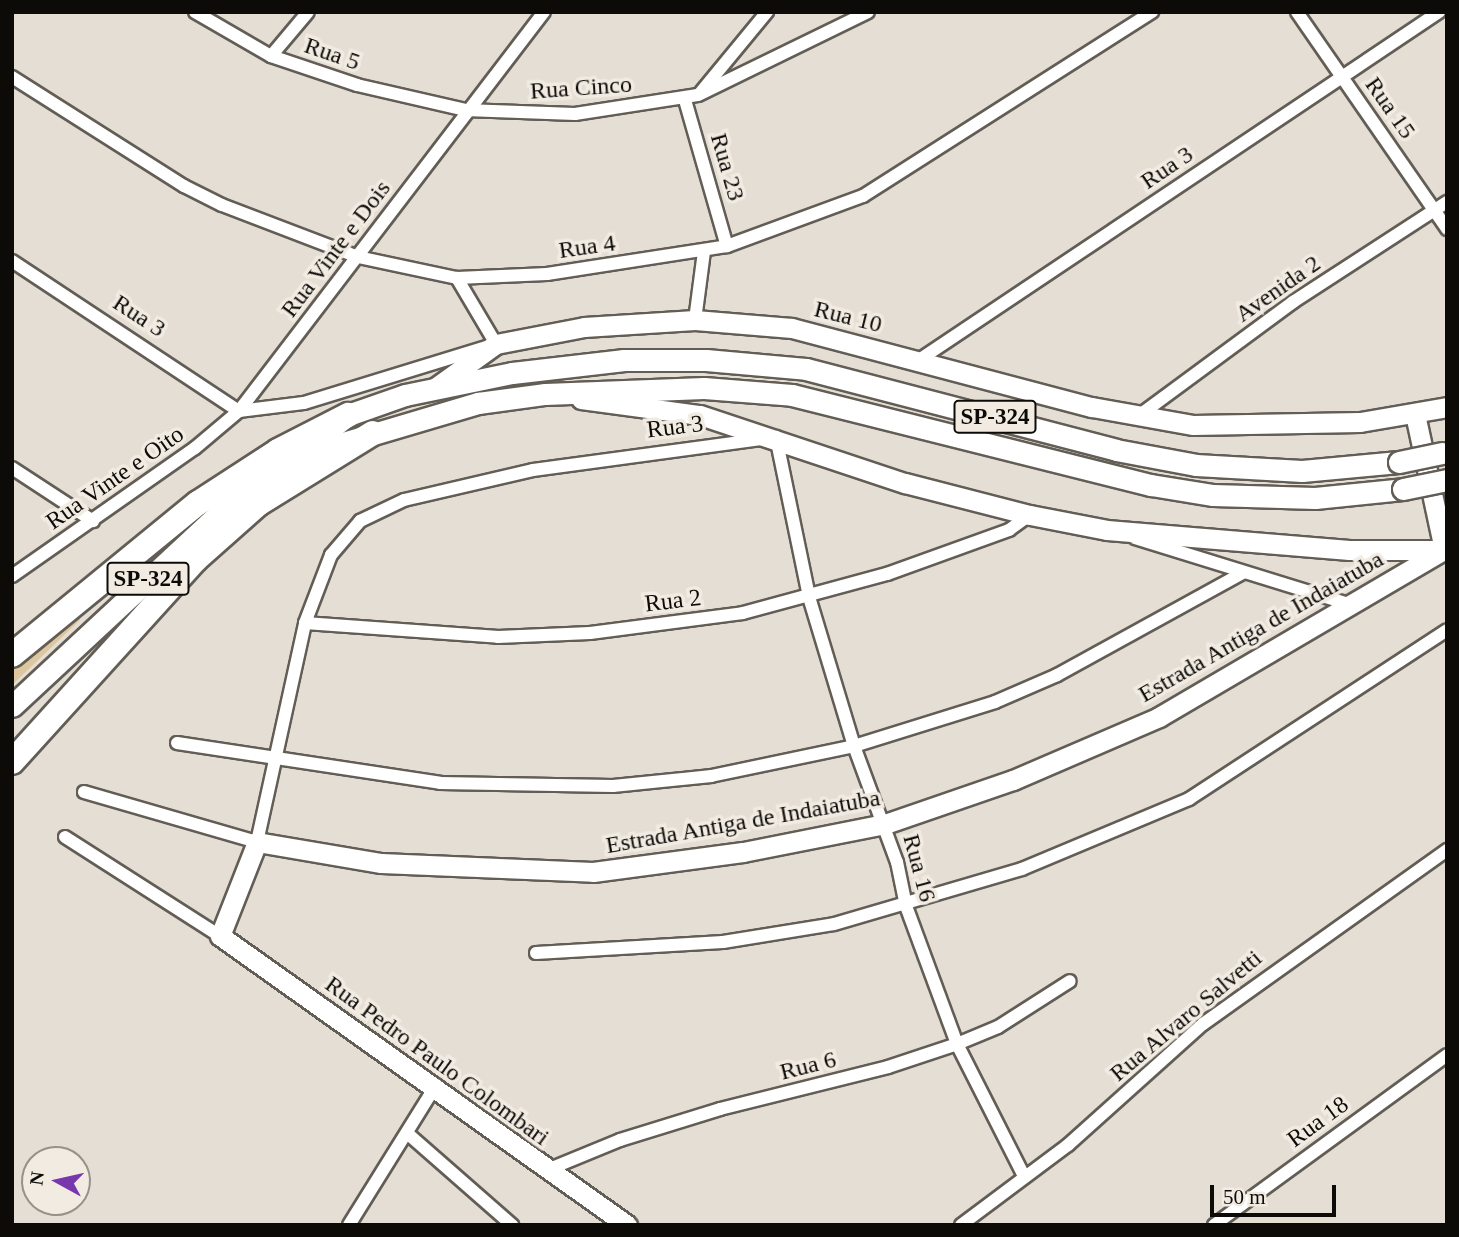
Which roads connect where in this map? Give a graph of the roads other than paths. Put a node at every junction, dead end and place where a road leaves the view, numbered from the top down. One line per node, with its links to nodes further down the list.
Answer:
1 (195, 12): 9 (street, Rua 5)
2 (307, 12): 9 (street)
3 (544, 12): 14 (street, Rua Vinte e Dois)
4 (767, 12): 12 (street)
5 (868, 12): 12 (street, Rua Cinco)
6 (1152, 12): 18 (street, Rua 4)
7 (1297, 12): 11 (street, Rua 15)
8 (1439, 12): 11 (street, Rua 3)
9 (271, 56): 14 (street, Rua 5)
10 (12, 77): 20 (street, Rua 4)
11 (1343, 78): 16 (street, Rua 15); 25 (street, Rua 3)
12 (698, 95): 13 (street, Rua Cinco)
13 (685, 100): 14 (street, Rua Cinco); 18 (street, Rua 23)
14 (465, 110): 20 (street, Rua Vinte e Dois)
15 (1447, 202): 16 (street, Avenida 2)
16 (1435, 209): 17 (street, Rua 15); 32 (street, Avenida 2)
17 (1447, 229)
18 (727, 246): 19 (street, Rua 4)
19 (704, 252): 22 (street, Rua 4); 23 (street)
20 (358, 257): 22 (street, Rua 4); 29 (street, Rua Vinte e Dois)
21 (12, 261): 29 (street, Rua 3)
22 (457, 278): 24 (street)
23 (695, 320): 24 (main road, Rua 10 / SP-324); 25 (main road, Rua 10 / SP-324)
24 (496, 344): 26 (main road); 29 (street, Rua 10)
25 (919, 360): 32 (main road, Rua 10 / SP-324)
26 (432, 390): 31 (highway, SP-324); 35 (highway, SP-324, bridge)
27 (545, 394): 33 (highway, SP-324); 34 (main road); 38 (highway, SP-324, bridge)
28 (1447, 407): 30 (main road, Rua 10 / SP-324)
29 (239, 411): 40 (street, Rua Vinte e Oito)
30 (1415, 414): 32 (main road, Rua 10 / SP-324); 42 (main road)
31 (348, 415): 36 (highway, SP-324); 49 (highway)
32 (1137, 417)
33 (373, 432): 36 (highway, SP-324); 54 (highway)
34 (776, 437): 39 (main road, Rua 3); 45 (street, Rua 16); 47 (street, Rua 3)
35 (1445, 452)
36 (290, 458): 50 (highway, SP-324)
37 (12, 468): 40 (street)
38 (1447, 480)
39 (1030, 515): 41 (main road, Rua 3); 45 (street, Rua 2)
40 (93, 521): 44 (street, Rua Vinte e Oito)
41 (1107, 530): 42 (main road); 43 (street, Rua 3)
42 (1446, 550): 46 (main road, Estrada Antiga de Indaiatuba)
43 (1244, 572): 46 (street, Rua 3); 52 (street)
44 (12, 576)
45 (809, 597): 47 (street, Rua 2); 52 (street, Rua 16)
46 (1345, 603): 56 (main road, Estrada Antiga de Indaiatuba)
47 (305, 623): 53 (street, Rua 3)
48 (1447, 630): 60 (street)
49 (12, 655)
50 (12, 706)
51 (177, 743): 53 (street)
52 (854, 746): 53 (street); 56 (street, Rua 16)
53 (274, 761): 58 (street, Rua 3)
54 (12, 762)
55 (85, 792): 58 (street)
56 (885, 824): 58 (main road, Estrada Antiga de Indaiatuba); 60 (street, Rua 16)
57 (65, 837): 61 (street)
58 (257, 842): 61 (main road)
59 (1447, 850): 69 (street, Rua Alvaro Salvetti)
60 (906, 906): 62 (street); 64 (street, Rua 16)
61 (220, 936): 66 (main road, Rua Pedro Paulo Colombari)
62 (536, 953)
63 (1070, 981): 64 (street, Rua 6)
64 (957, 1044): 68 (street, Rua 6); 69 (street, Rua 16)
65 (1447, 1055): 74 (street, Rua 18)
66 (436, 1086): 67 (street); 68 (main road, Rua Pedro Paulo Colombari)
67 (407, 1133): 70 (street); 71 (street)
68 (546, 1170): 72 (main road, Rua Pedro Paulo Colombari)
69 (1024, 1176): 73 (street, Rua Alvaro Salvetti)
70 (349, 1225)
71 (512, 1225)
72 (627, 1225)
73 (961, 1225)
74 (1214, 1225)

